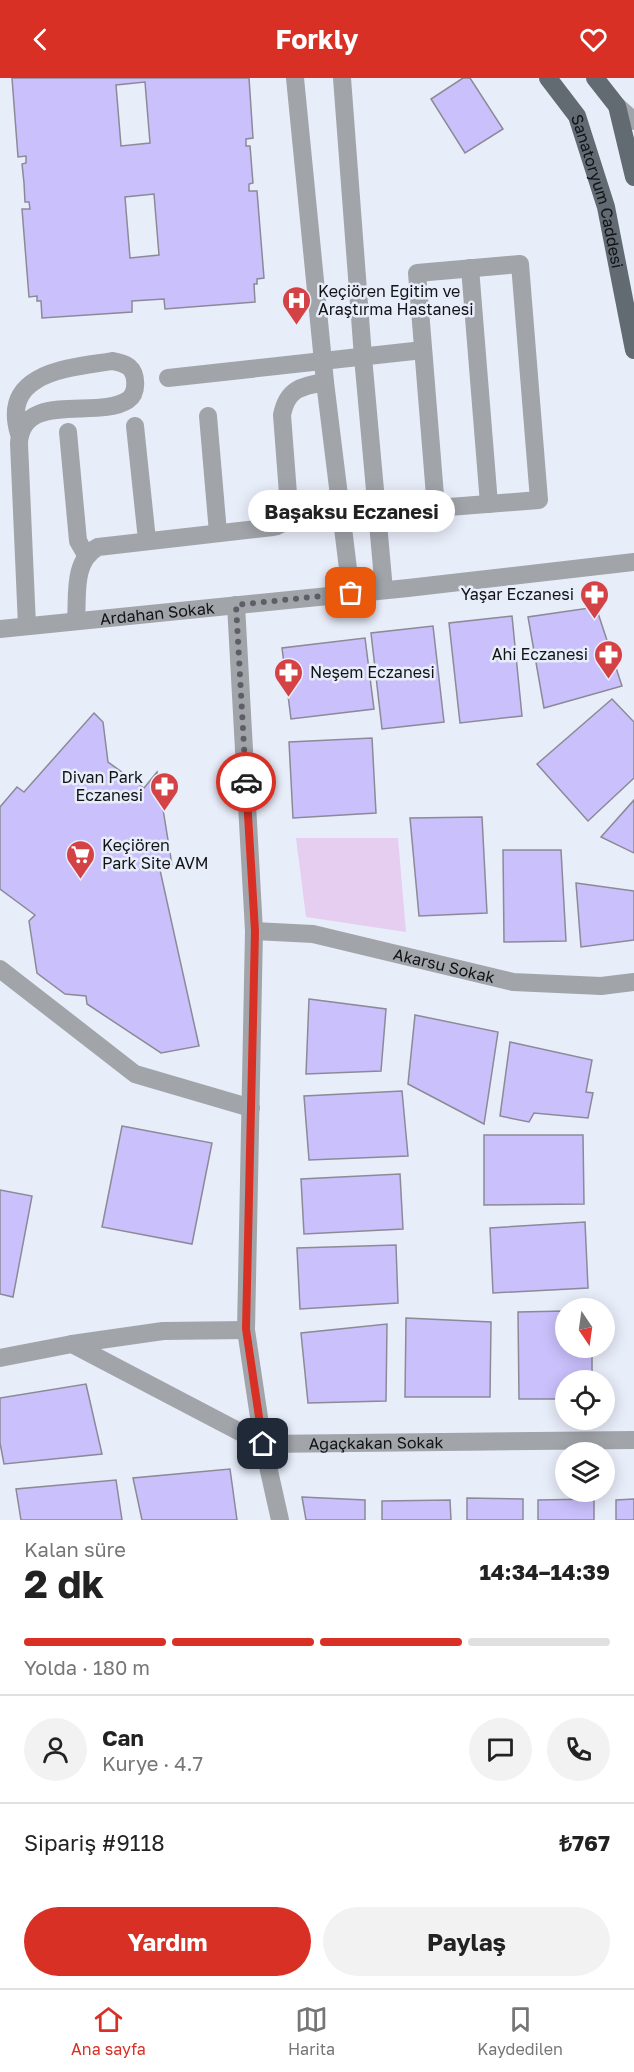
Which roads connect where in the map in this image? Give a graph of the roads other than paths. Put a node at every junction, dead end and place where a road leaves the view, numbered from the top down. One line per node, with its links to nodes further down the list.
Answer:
1 (295, 78): 12 (street)
2 (342, 78): 11 (street)
3 (548, 78): 10 (main road, Sanatoryum Caddesi)
4 (595, 78): 5 (main road)
5 (617, 106): 6 (street); 7 (main road)
6 (634, 121)
7 (634, 177)
8 (470, 268): 9 (street); 19 (street); 19 (street)
9 (423, 350): 11 (street); 19 (street)
10 (634, 350)
11 (363, 357): 12 (street); 24 (street)
12 (323, 361): 13 (street); 14 (street)
13 (168, 378)
14 (325, 382): 20 (street); 25 (street)
15 (208, 416): 20 (street)
16 (135, 426): 21 (street)
17 (68, 432): 22 (street)
18 (19, 434): 18 (street); 28 (street)
19 (489, 504)
20 (218, 533): 21 (street)
21 (147, 540): 22 (street)
22 (86, 555): 27 (street)
23 (634, 562): 24 (street, Ardahan Sokak)
24 (384, 590): 25 (street, Ardahan Sokak)
25 (351, 593): 26 (street, Ardahan Sokak)
26 (236, 605): 27 (street, Ardahan Sokak); 30 (street)
27 (76, 621): 28 (street, Ardahan Sokak)
28 (27, 626): 29 (street, Ardahan Sokak)
29 (0, 629)
30 (255, 931): 32 (street, Akarsu Sokak); 33 (street)
31 (0, 969): 33 (street)
32 (634, 982)
33 (251, 1108): 34 (street)
34 (246, 1329): 35 (street); 38 (street)
35 (72, 1344): 36 (street); 38 (street, Ağaçkakan Sokak)
36 (0, 1358)
37 (634, 1440): 38 (street, Ağaçkakan Sokak)
38 (263, 1444): 39 (street)
39 (280, 1520)

